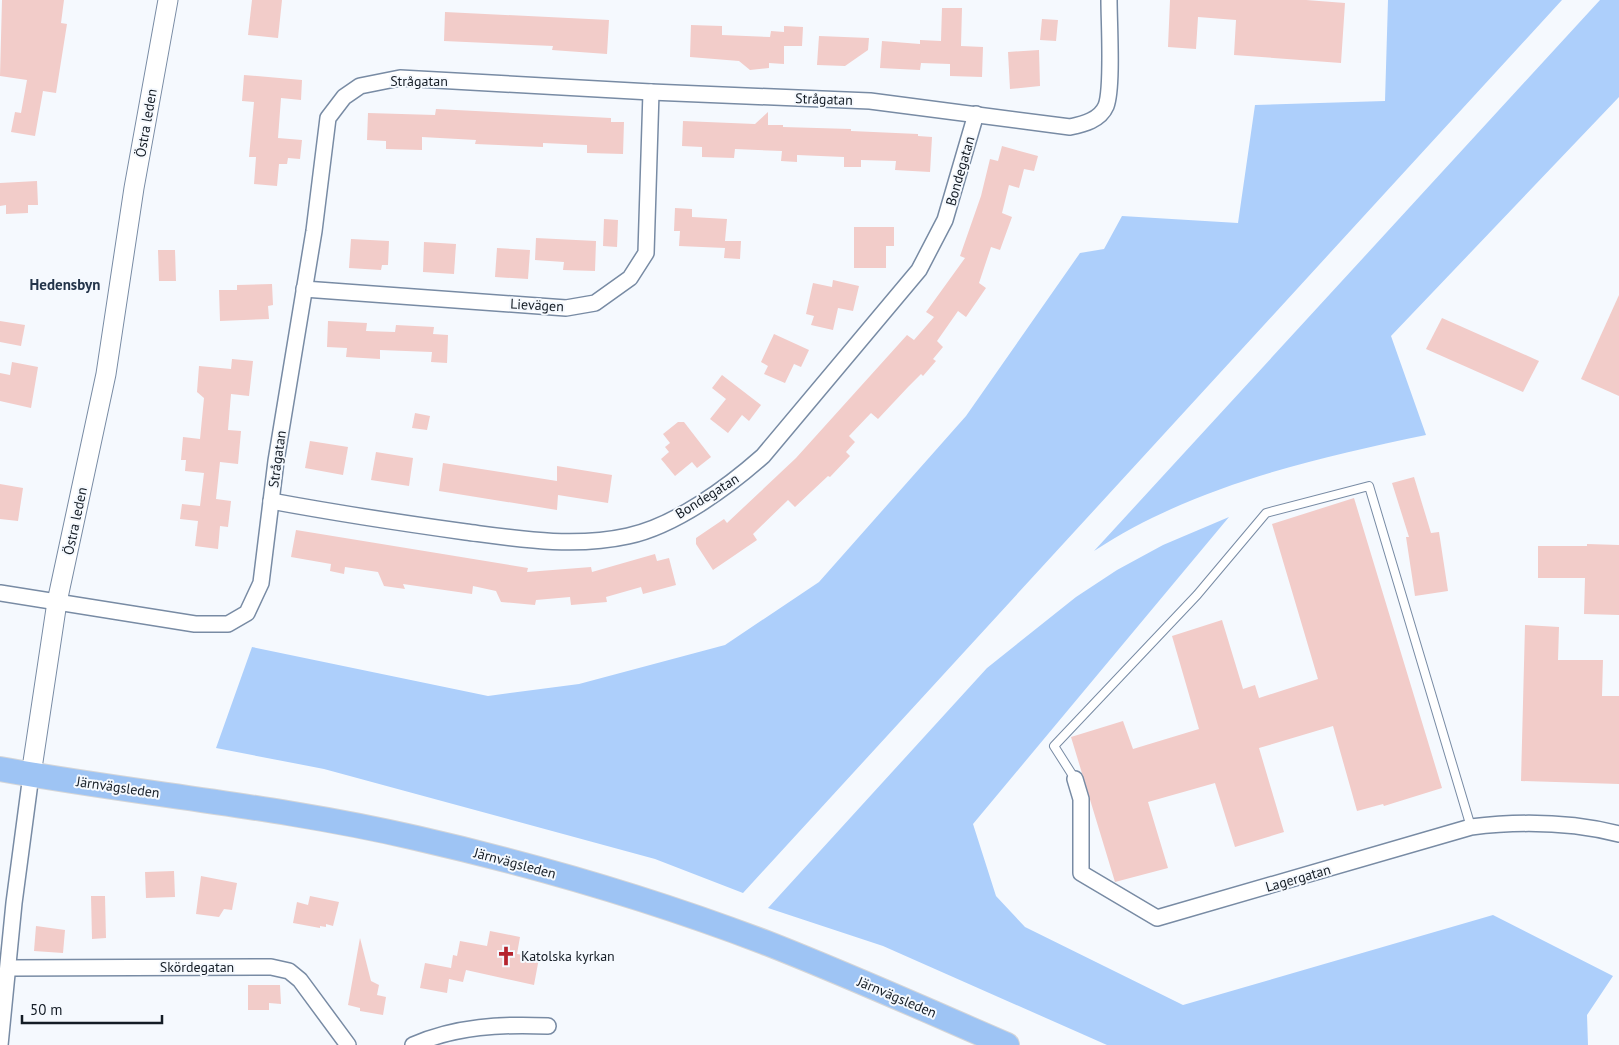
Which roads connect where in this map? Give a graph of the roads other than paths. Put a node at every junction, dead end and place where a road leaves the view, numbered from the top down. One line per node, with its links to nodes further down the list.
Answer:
1 (168, 0): 8 (street, Östra leden)
2 (1110, 0): 4 (street, Strågatan)
3 (651, 92): 4 (street, Strågatan); 5 (street, Strågatan); 5 (street, Lievägen)
4 (976, 114): 6 (street, Bondegatan)
5 (304, 289): 6 (street, Strågatan)
6 (271, 501): 8 (street, Strågatan)
7 (0, 593): 8 (street, Strågatan)
8 (57, 602): 10 (street, Östra leden)
9 (0, 769): 10 (main road, Järnvägsleden)
10 (31, 775): 14 (street, Östra leden); 19 (main road, Järnvägsleden)
11 (1075, 779): 12 (street, Lagergatan); 12 (lane)
12 (1471, 827): 13 (street, Lagergatan)
13 (1619, 834)
14 (9, 968): 16 (street, Östra leden); 17 (street, Skördegatan)
15 (548, 1026): 18 (street)
16 (0, 1045)
17 (348, 1045)
18 (413, 1045)
19 (1007, 1045)

